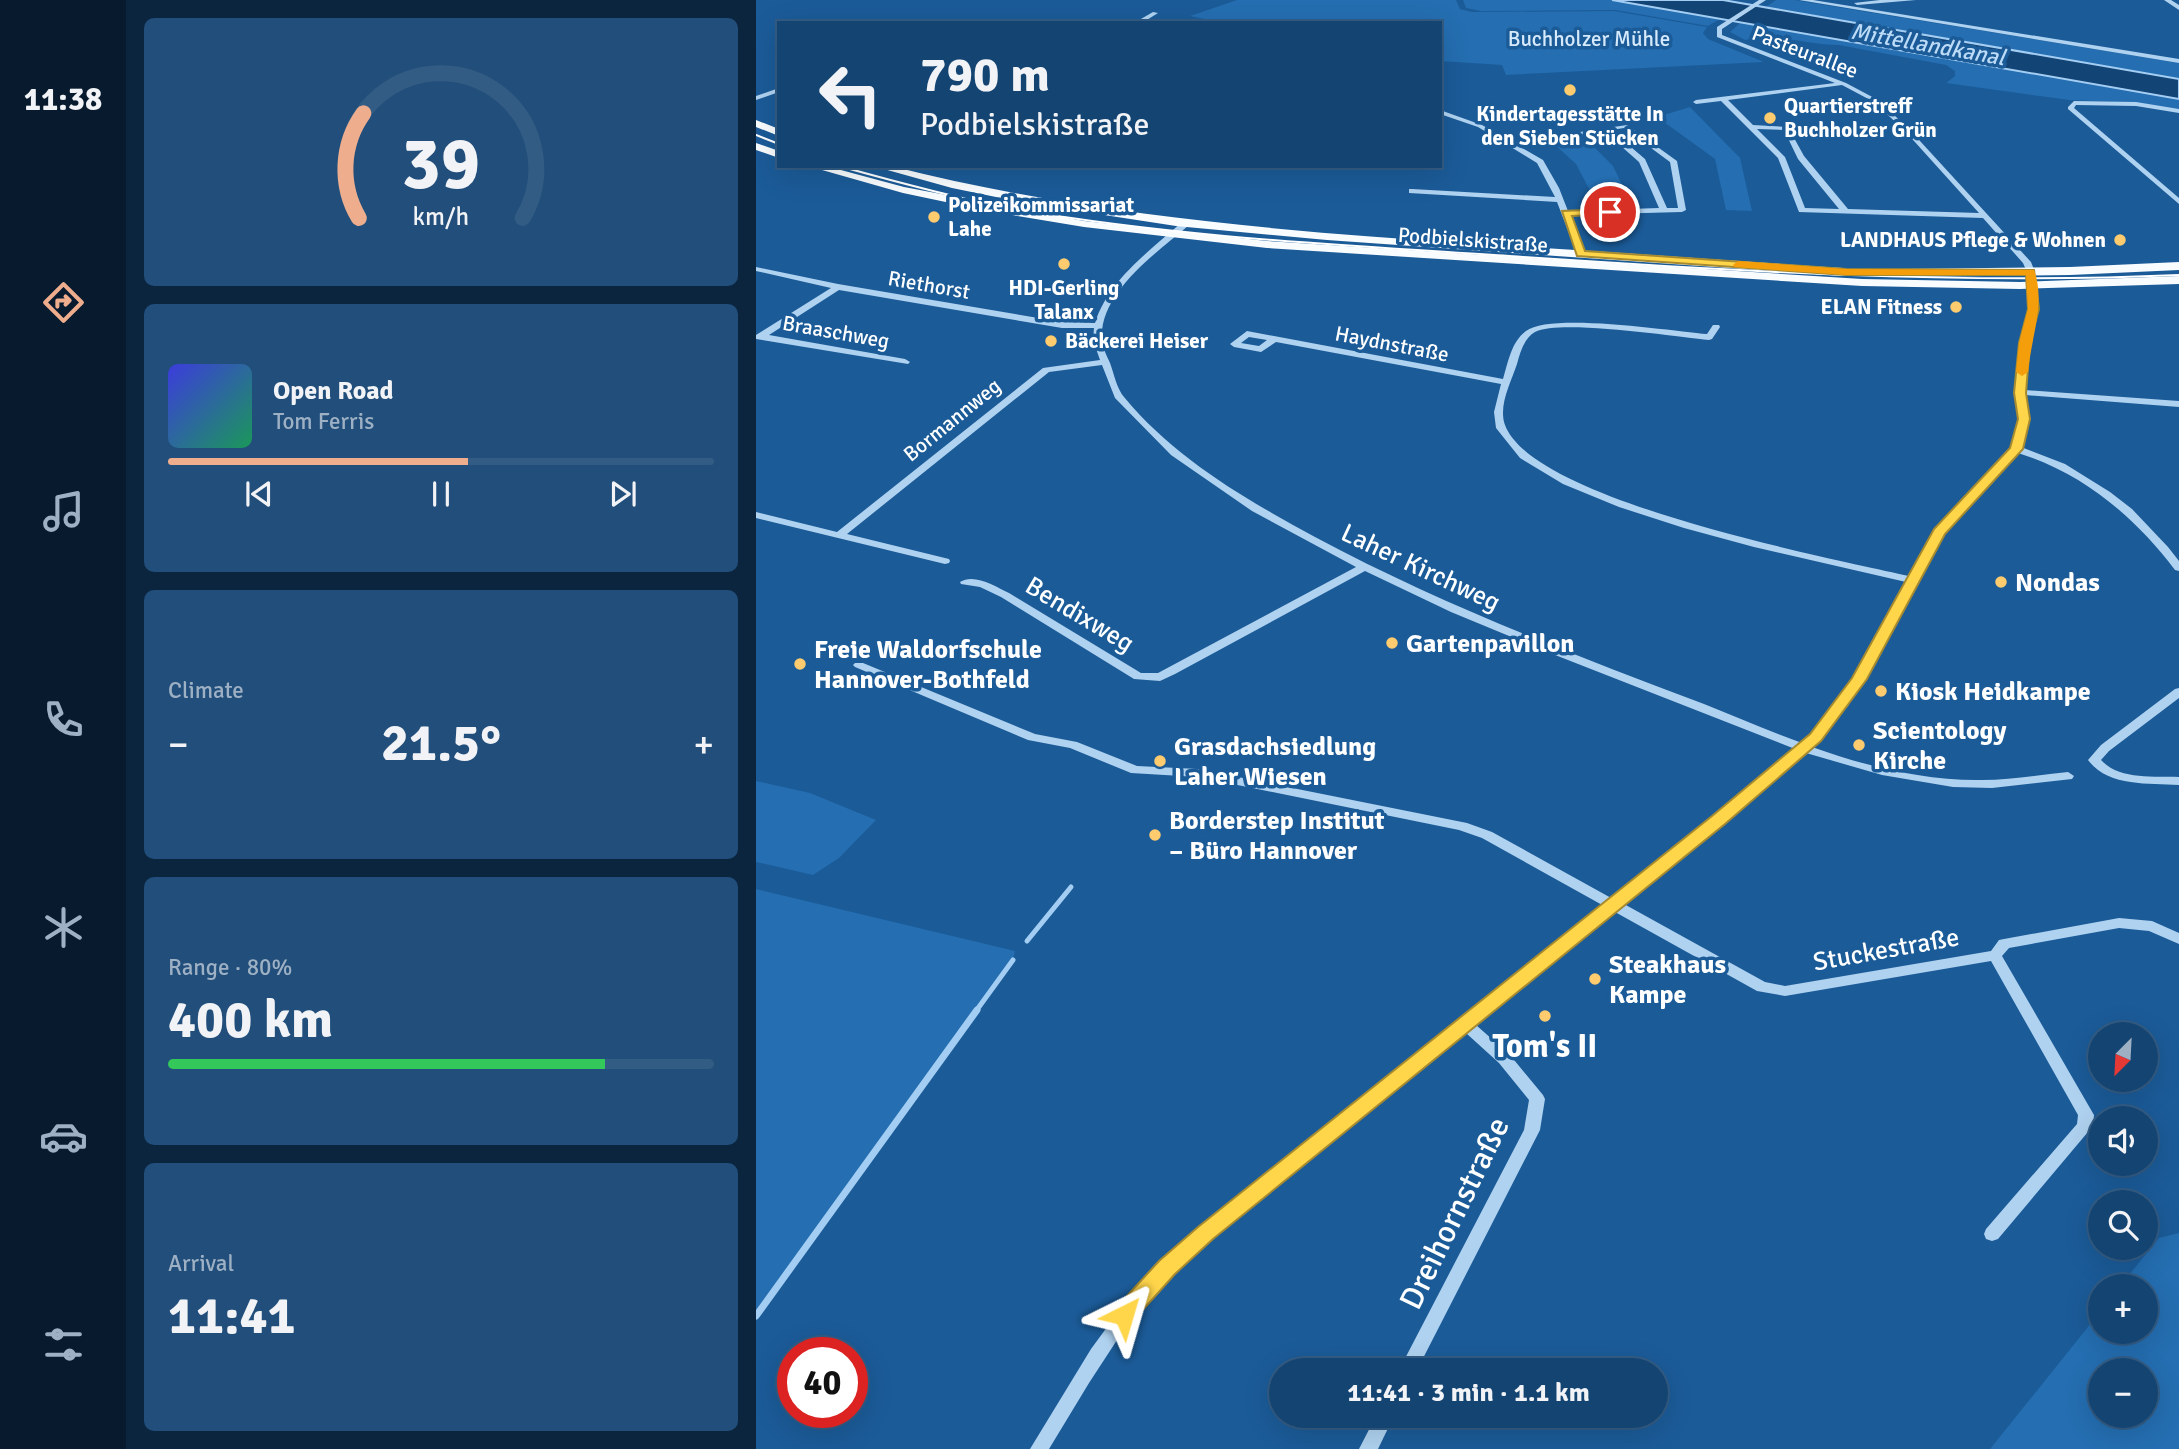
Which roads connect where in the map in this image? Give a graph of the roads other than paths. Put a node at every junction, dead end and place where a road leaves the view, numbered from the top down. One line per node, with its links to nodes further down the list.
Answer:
1 (1763, 0): 10 (street, Pasteurallee)
2 (1802, 0): 5 (street)
3 (1913, 0): 5 (street)
4 (2166, 0): 6 (street)
5 (1845, 7): 9 (street)
6 (2179, 8)
7 (1155, 13): 8 (street)
8 (1141, 21)
9 (2179, 61)
10 (1844, 84): 13 (street); 35 (street, Pasteurallee)
11 (777, 90): 12 (street)
12 (756, 95)
13 (1723, 99): 14 (street); 21 (street)
14 (1696, 102)
15 (2074, 103): 16 (street); 31 (street)
16 (2179, 111)
17 (1442, 113): 18 (street)
18 (1456, 117): 19 (street); 24 (street)
19 (1442, 120)
20 (756, 123): 23 (main road)
21 (1752, 127): 33 (street); 33 (street)
22 (1607, 130): 24 (street); 32 (street); 32 (street)
23 (777, 132)
24 (1512, 144): 30 (street)
25 (756, 146): 26 (main road)
26 (777, 154)
27 (821, 168): 37 (main road, Podbielskistraße)
28 (887, 168): 36 (main road, Podbielskistraße)
29 (1412, 191): 30 (street)
30 (1560, 200): 34 (street)
31 (2179, 202)
32 (1664, 210): 34 (street)
33 (1846, 212): 35 (street)
34 (1566, 213): 38 (street)
35 (1985, 216): 41 (street, Pasteurallee)
36 (1186, 223): 37 (street, Laher Kirchweg); 38 (main road, Podbielskistraße)
37 (1171, 237): 44 (main road, Podbielskistraße); 45 (street, Laher Kirchweg)
38 (1581, 254): 41 (main road, Podbielskistraße)
39 (2179, 266): 41 (main road, Podbielskistraße)
40 (756, 269): 43 (street, Riethorst)
41 (2031, 272): 44 (street)
42 (2179, 280): 44 (main road, Podbielskistraße)
43 (838, 287): 45 (street, Riethorst); 47 (street)
44 (2031, 287): 52 (street)
45 (1098, 326): 50 (street, Laher Kirchweg)
46 (1716, 327): 51 (street)
47 (758, 338): 49 (street, Braaschweg)
48 (1273, 339): 51 (street, Haydnstraße)
49 (905, 362)
50 (1100, 363): 56 (street, Bormannweg); 58 (street, Laher Kirchweg)
51 (1504, 382): 60 (street)
52 (2020, 393): 53 (street); 54 (street)
53 (2179, 404)
54 (2016, 449): 59 (street); 60 (street)
55 (756, 514): 56 (street)
56 (841, 534): 57 (street)
57 (945, 561)
58 (1363, 568): 61 (street, Bendixweg); 64 (street, Laher Kirchweg)
59 (2179, 568)
60 (1912, 580): 64 (street)
61 (965, 582)
62 (859, 665): 67 (street, Stuckestraße)
63 (2179, 692): 66 (street)
64 (1805, 747): 65 (street, Laher Kirchweg); 67 (street)
65 (2068, 776)
66 (2179, 781)
67 (1612, 905): 69 (street, Stuckestraße); 70 (street)
68 (2179, 939): 69 (street, Stuckestraße)
69 (1995, 955): 71 (street)
70 (1465, 1024): 72 (street, Dreihornstraße); 74 (street)
71 (1992, 1234)
72 (1414, 1358)
73 (1379, 1428): 75 (street)
74 (1038, 1449)
75 (1368, 1449)

